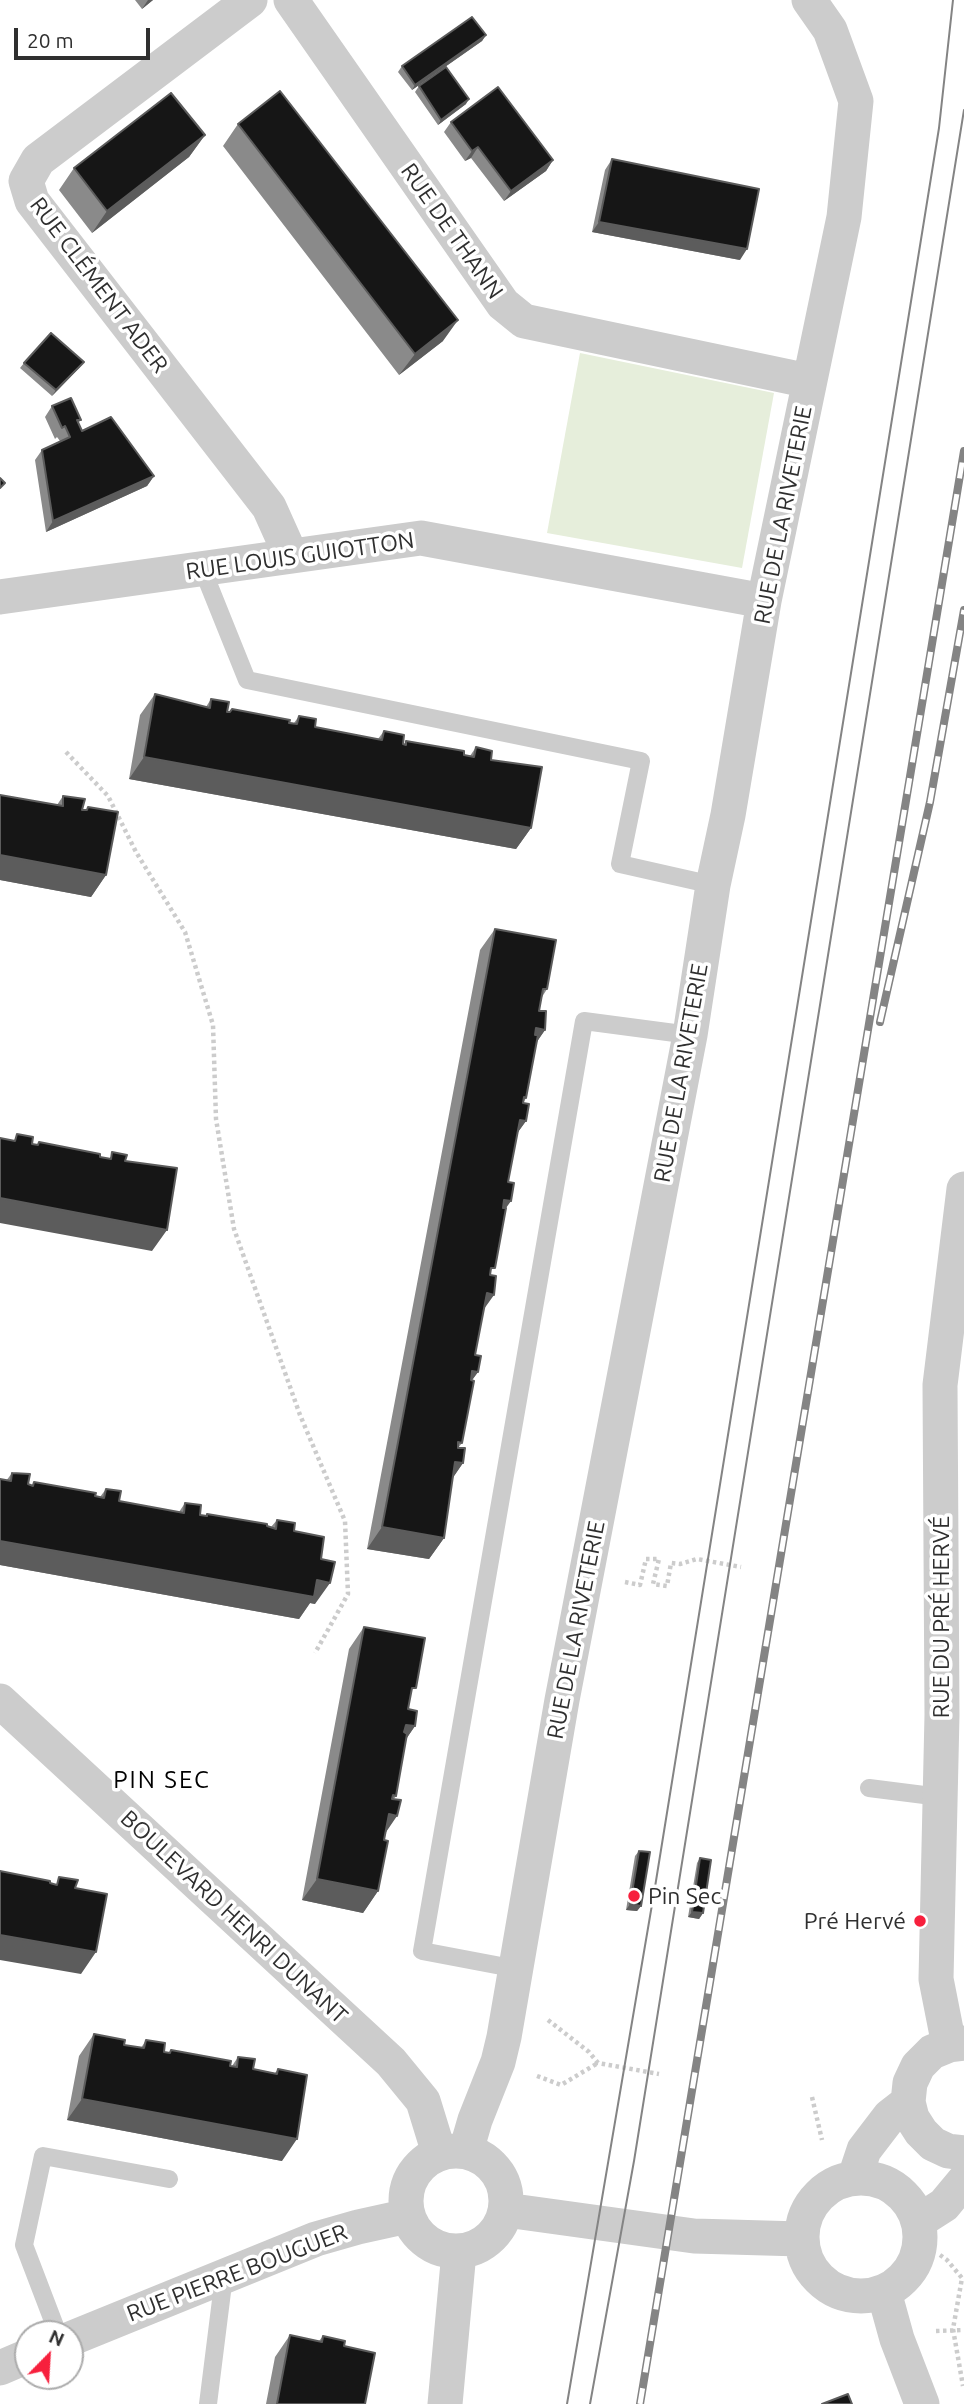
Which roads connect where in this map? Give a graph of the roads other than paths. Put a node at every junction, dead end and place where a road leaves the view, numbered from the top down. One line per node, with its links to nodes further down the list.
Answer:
1 (250, 0): 5 (street, RUE CLÉMENT ADER)
2 (291, 0): 4 (street, RUE DE THANN)
3 (809, 0): 4 (street, RUE DE LA RIVETERIE)
4 (809, 381): 8 (street, RUE DE LA RIVETERIE)
5 (291, 555): 6 (street, RUE LOUIS GUIOTTON); 8 (street, RUE LOUIS GUIOTTON)
6 (202, 568): 7 (street, RUE LOUIS GUIOTTON); 9 (lane)
7 (0, 597)
8 (764, 601): 9 (street, RUE DE LA RIVETERIE)
9 (713, 886): 10 (street, RUE DE LA RIVETERIE)
10 (690, 1035): 16 (street, RUE DE LA RIVETERIE); 16 (lane)
11 (964, 1189): 12 (street, RUE DU PRÉ HERVÉ)
12 (952, 1387): 15 (street, RUE DU PRÉ HERVÉ)
13 (0, 1701): 19 (street, BOULEVARD HENRI DUNANT)
14 (869, 1788): 15 (lane)
15 (940, 1797): 17 (street, RUE DU PRÉ HERVÉ)
16 (517, 1969): 19 (street, RUE DE LA RIVETERIE)
17 (956, 2044): 18 (street)
18 (908, 2102): 20 (street); 21 (street)
19 (452, 2152): 24 (street); 25 (street)
20 (964, 2153)
21 (855, 2177): 26 (street); 27 (street)
22 (169, 2179): 31 (lane)
23 (964, 2181): 26 (street)
24 (506, 2210): 27 (street); 28 (street)
25 (408, 2216): 28 (street); 29 (street, RUE PIERRE BOUGUER)
26 (920, 2232): 30 (street)
27 (801, 2239): 30 (street)
28 (459, 2252): 34 (street)
29 (224, 2276): 32 (street, RUE PIERRE BOUGUER); 33 (lane)
30 (884, 2292): 35 (street)
31 (53, 2320)
32 (84, 2333)
33 (208, 2404)
34 (445, 2404)
35 (922, 2404)

